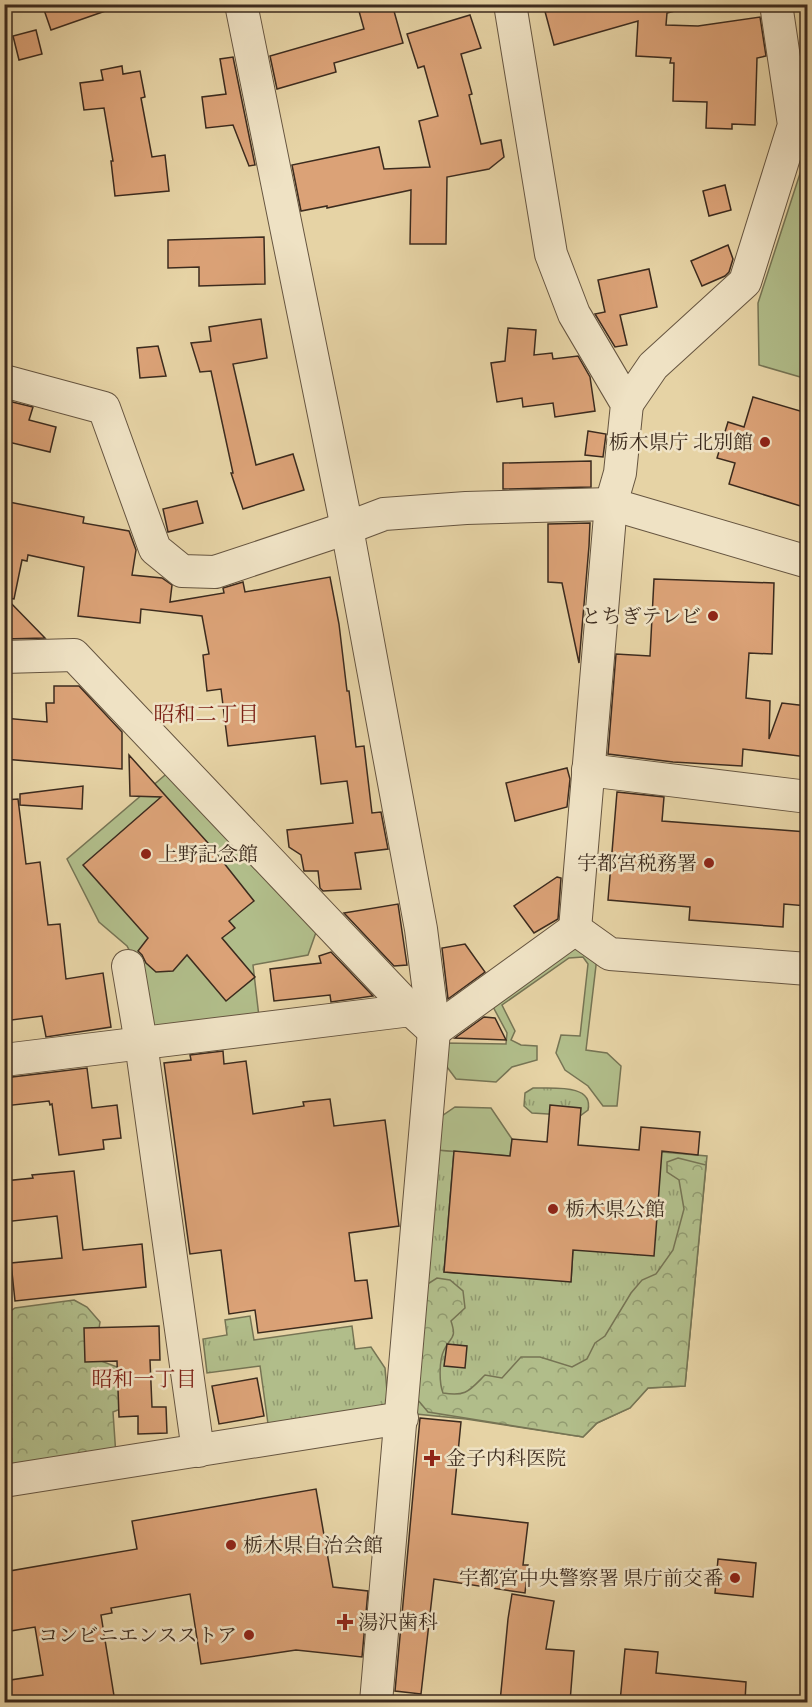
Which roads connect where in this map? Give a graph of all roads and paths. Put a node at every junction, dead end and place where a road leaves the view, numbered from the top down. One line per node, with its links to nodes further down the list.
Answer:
1 (241, 4): 7 (street)
2 (510, 4): 5 (street)
3 (776, 4): 5 (street)
4 (4, 381): 7 (street)
5 (627, 404): 6 (street)
6 (611, 504): 7 (street); 8 (street); 10 (street)
7 (347, 528): 16 (street)
8 (807, 562)
9 (4, 657): 15 (street)
10 (588, 770): 11 (street); 12 (street)
11 (807, 797)
12 (575, 929): 14 (street); 16 (street)
13 (128, 966): 17 (street)
14 (807, 969)
15 (411, 1010): 16 (street); 17 (street)
16 (435, 1031): 19 (street)
17 (141, 1043): 18 (street); 20 (street)
18 (4, 1060)
19 (402, 1418): 20 (street); 22 (street)
20 (198, 1450): 21 (street)
21 (4, 1481)
22 (376, 1702)

